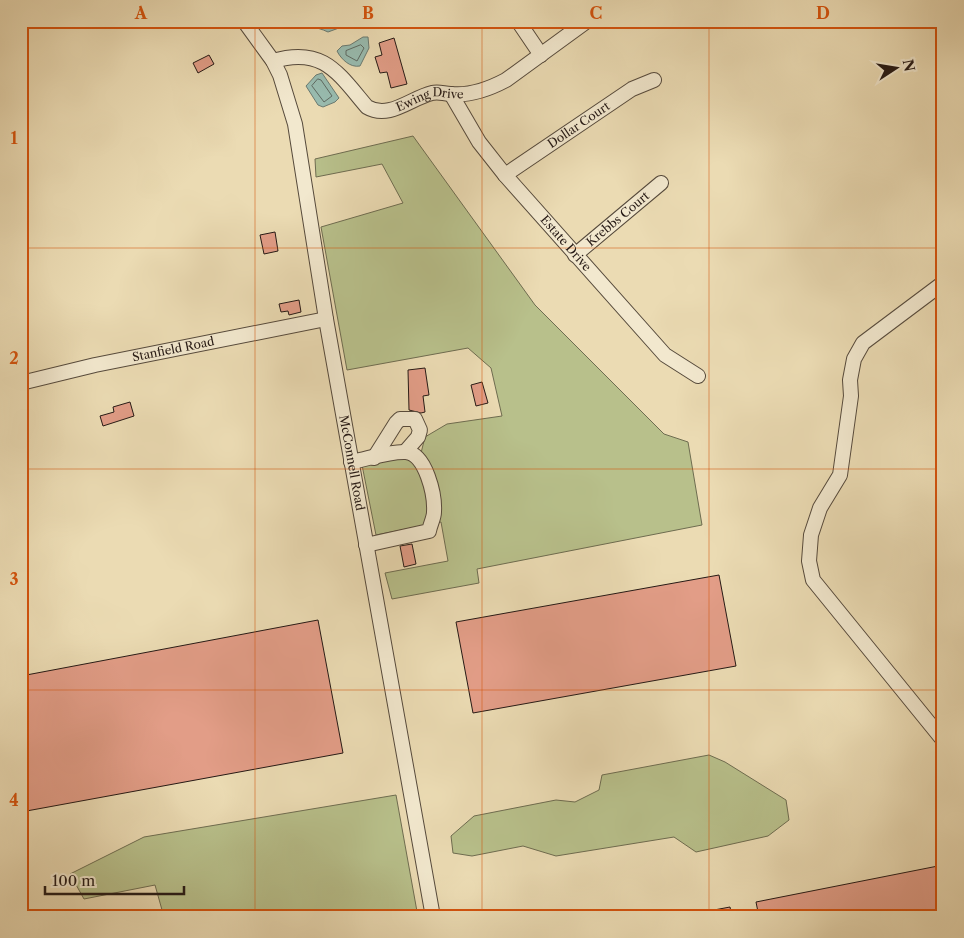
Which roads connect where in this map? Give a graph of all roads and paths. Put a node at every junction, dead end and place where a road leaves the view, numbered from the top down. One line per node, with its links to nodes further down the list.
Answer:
1 (244, 21): 5 (street, McConnell Road)
2 (518, 21): 4 (street)
3 (587, 21): 4 (street, Ewing Drive)
4 (541, 55): 7 (street, Ewing Drive)
5 (273, 61): 7 (street, Ewing Drive); 12 (street, McConnell Road)
6 (654, 80): 8 (street, Dollar Court)
7 (451, 94): 8 (street, Estate Drive)
8 (505, 176): 10 (street, Estate Drive)
9 (661, 183): 10 (street, Krebbs Court)
10 (575, 254): 13 (street, Estate Drive)
11 (943, 283): 19 (street)
12 (326, 319): 14 (street, Stanfield Road); 17 (street, McConnell Road)
13 (698, 376)
14 (21, 383)
15 (405, 452): 16 (street); 16 (street); 18 (street)
16 (374, 458): 17 (street)
17 (351, 462): 18 (street, McConnell Road)
18 (366, 545): 20 (street, McConnell Road)
19 (943, 740)
20 (433, 917)

